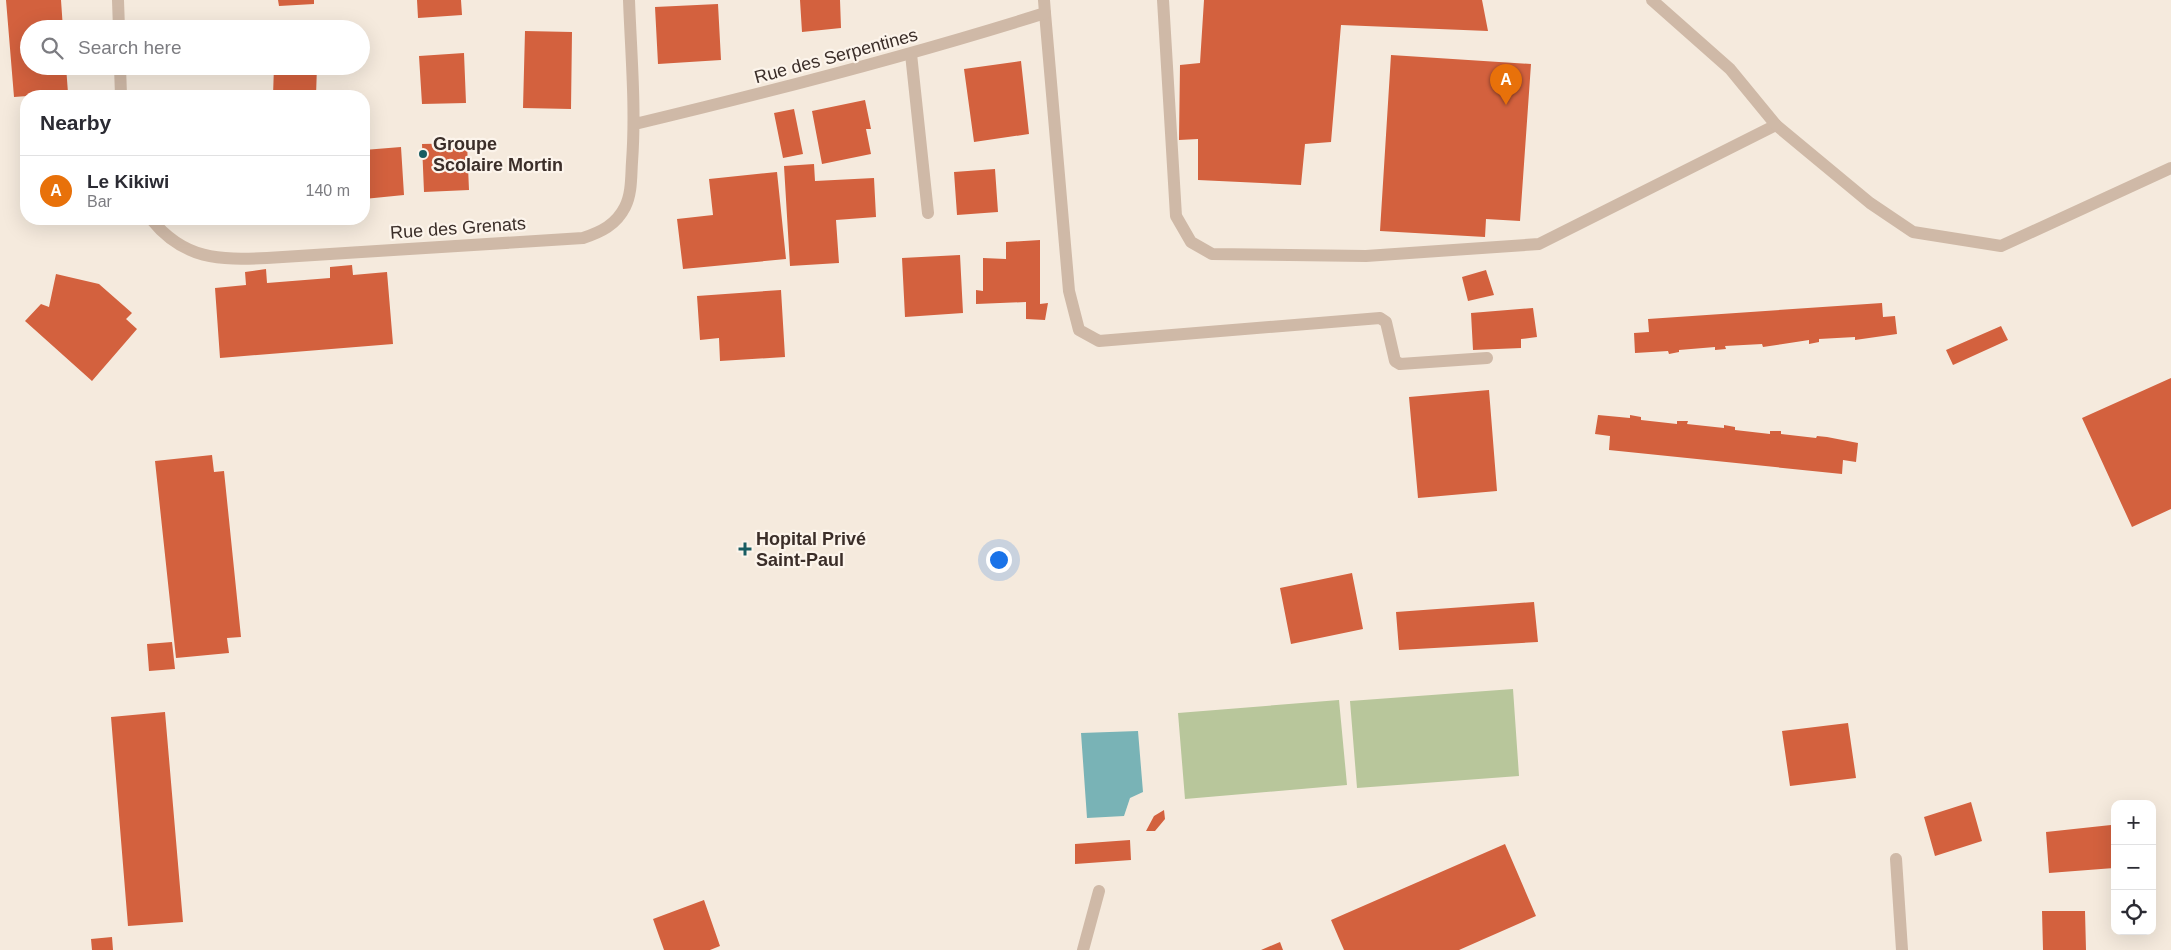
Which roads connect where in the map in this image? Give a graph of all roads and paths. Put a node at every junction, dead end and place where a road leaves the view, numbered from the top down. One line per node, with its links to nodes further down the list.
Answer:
1 (118, 0): 7 (street)
2 (629, 0): 11 (street, Rue des Grenats)
3 (1044, 0): 6 (street)
4 (1163, 0): 12 (street)
5 (1652, 0): 12 (street)
6 (1045, 14): 8 (street, Rue des Serpentines); 16 (street)
7 (119, 20)
8 (911, 54): 11 (street, Rue des Serpentines); 14 (street)
9 (120, 75): 10 (street)
10 (121, 90)
11 (635, 124): 15 (street, Rue des Grenats)
12 (1776, 125): 13 (street)
13 (2171, 168)
14 (928, 213)
15 (156, 225)
16 (1487, 358)
17 (1896, 859): 20 (street)
18 (1099, 891): 19 (street)
19 (1083, 950)
20 (1902, 950)

